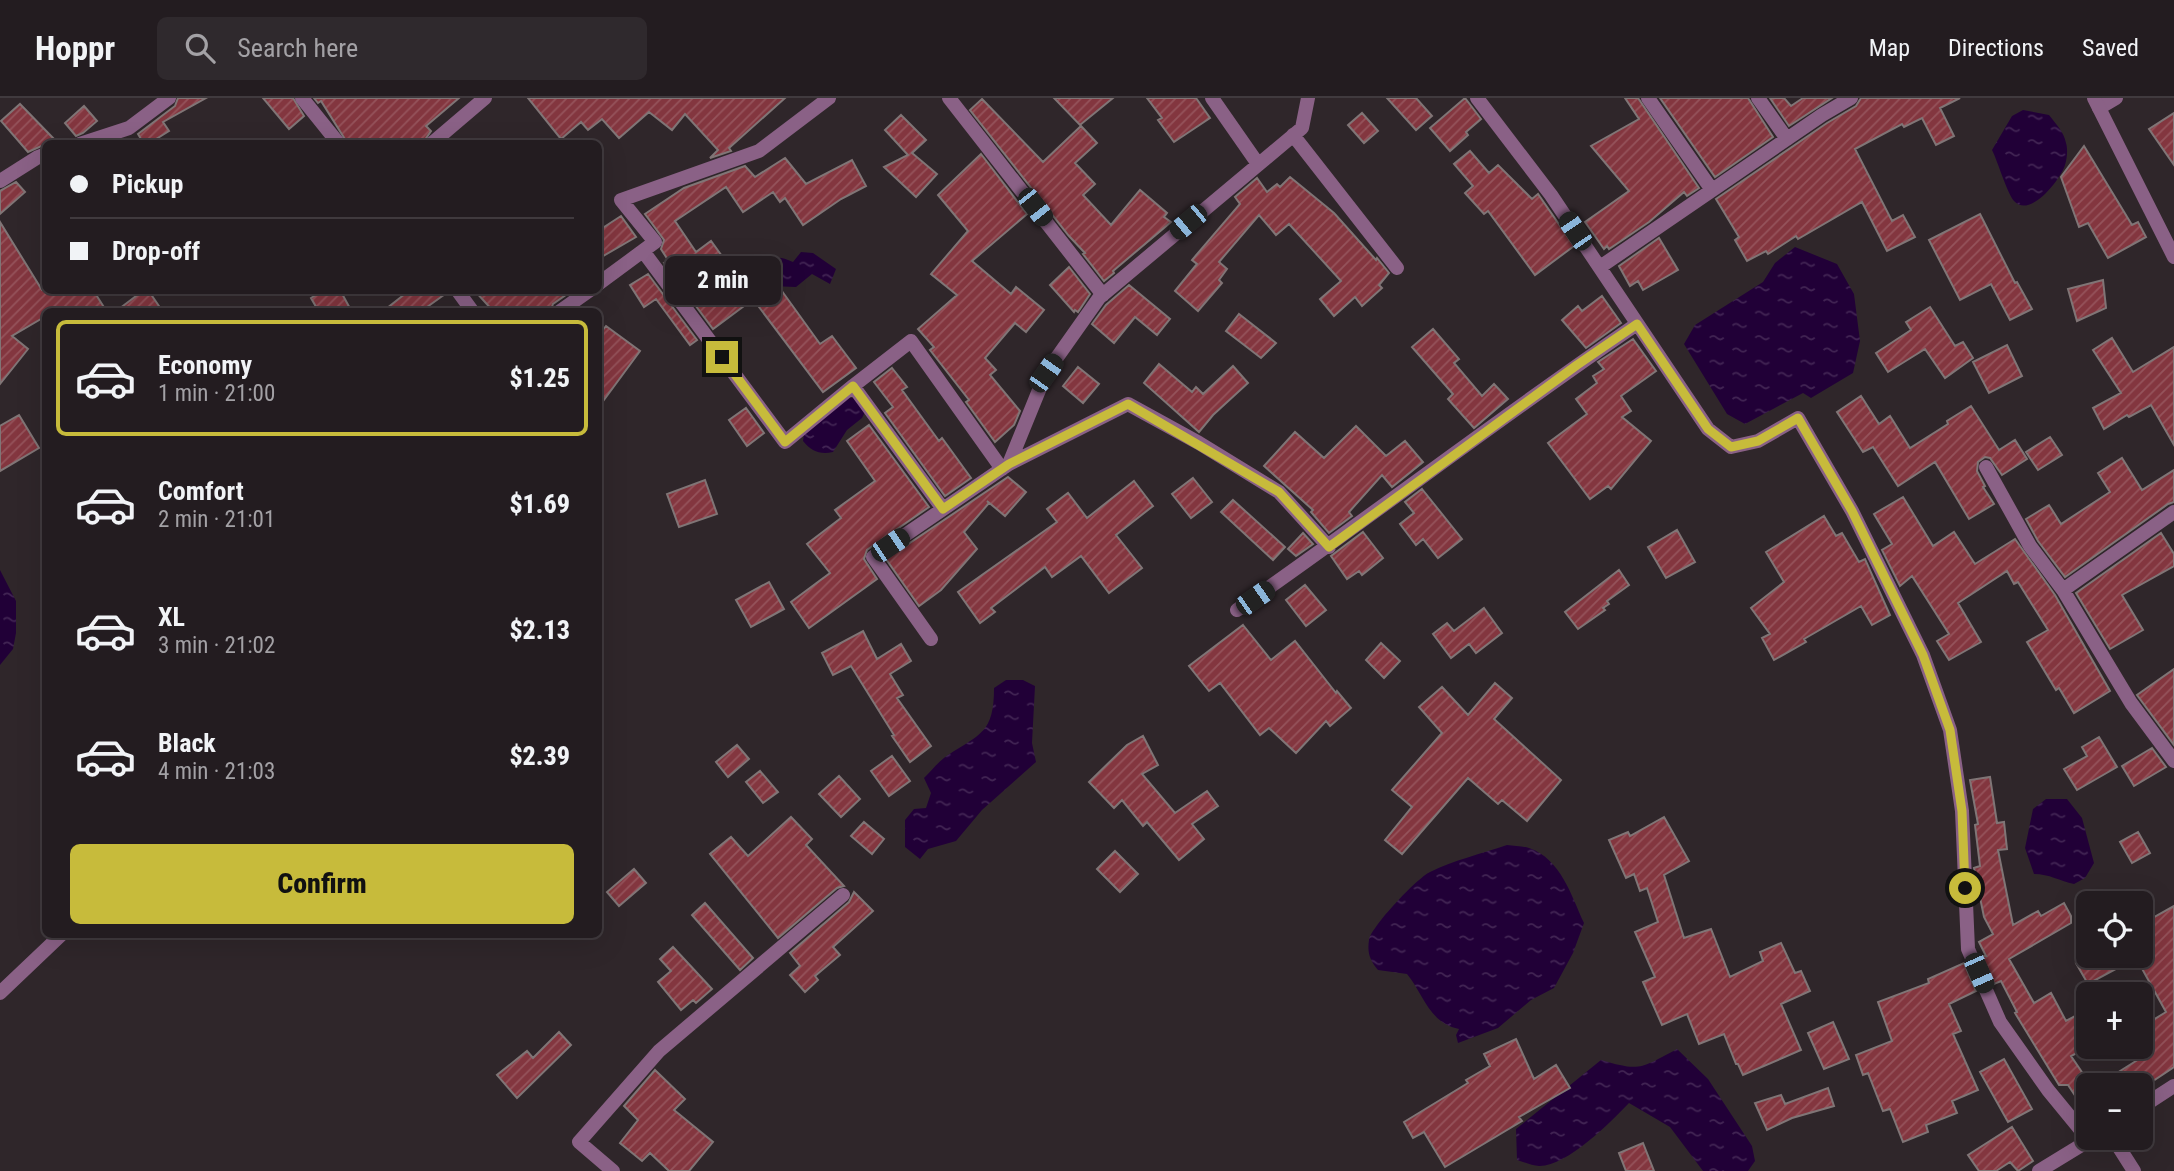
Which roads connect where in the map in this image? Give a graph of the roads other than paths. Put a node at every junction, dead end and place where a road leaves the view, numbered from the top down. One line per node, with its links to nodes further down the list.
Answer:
1 (169, 98): 16 (street)
2 (302, 98): 17 (street)
3 (485, 98): 18 (street)
4 (829, 98): 23 (street)
5 (949, 98): 29 (street)
6 (1212, 98): 20 (street)
7 (1308, 98): 14 (street)
8 (1477, 98): 25 (street)
9 (1648, 98): 22 (street)
10 (1758, 98): 15 (street)
11 (2116, 98): 13 (street)
12 (1843, 100): 15 (street)
13 (2097, 103): 24 (street)
14 (1293, 135): 20 (street); 26 (street)
15 (1787, 139): 22 (street)
16 (92, 140)
17 (336, 140)
18 (436, 140)
19 (42, 155): 21 (street)
20 (1258, 164): 29 (street)
21 (0, 181)
22 (1712, 190): 25 (street)
23 (643, 251): 27 (street); 32 (street)
24 (2174, 257)
25 (1600, 267): 31 (street)
26 (1397, 268)
27 (602, 281)
28 (584, 294): 30 (street)
29 (1104, 295): 33 (street)
30 (565, 308)
31 (1637, 324): 37 (street); 47 (street)
32 (853, 386): 33 (street); 35 (street)
33 (1006, 466): 35 (street); 37 (street)
34 (1986, 467): 38 (street)
35 (943, 509): 40 (street)
36 (2174, 512): 38 (street)
37 (1329, 547): 39 (street)
38 (2063, 590): 41 (street)
39 (1237, 610)
40 (931, 639)
41 (2174, 761)
42 (843, 895): 50 (street)
43 (58, 938): 44 (street)
44 (0, 993)
45 (2174, 1086): 46 (street)
46 (2153, 1100)
47 (2076, 1122)
48 (2076, 1148): 51 (street)
49 (2121, 1150): 52 (street)
50 (613, 1171)
51 (2039, 1171)
52 (2134, 1171)

